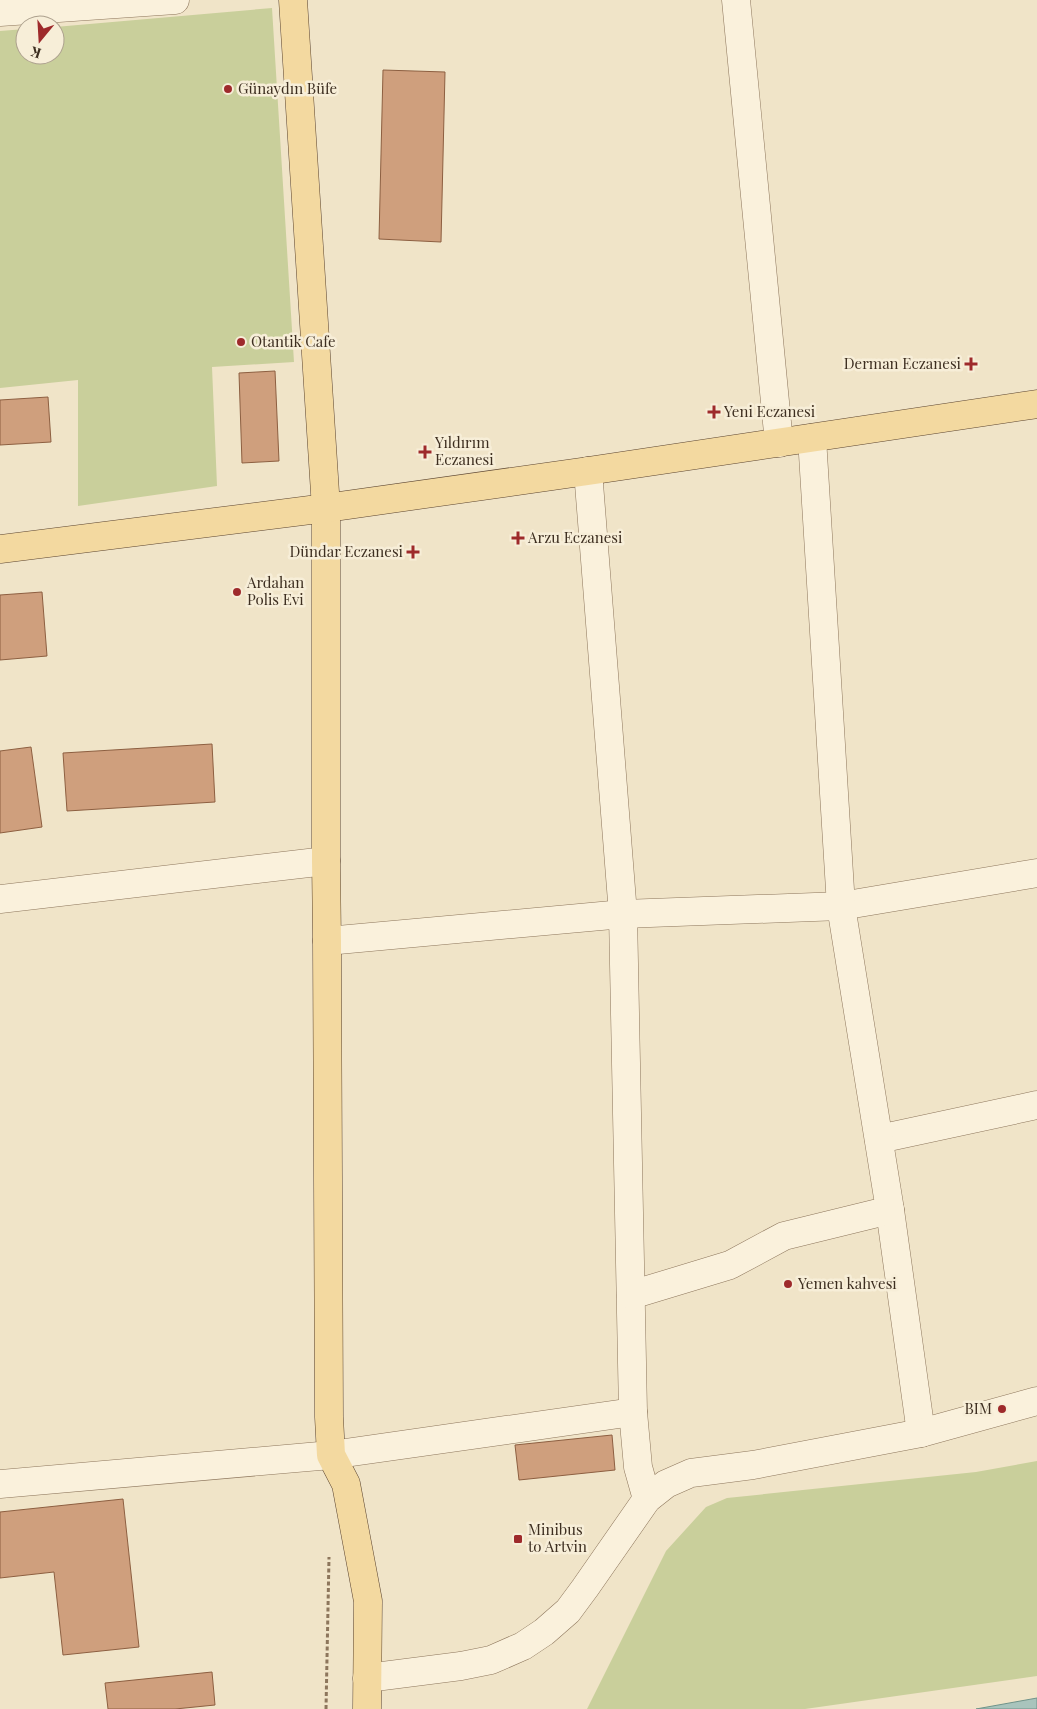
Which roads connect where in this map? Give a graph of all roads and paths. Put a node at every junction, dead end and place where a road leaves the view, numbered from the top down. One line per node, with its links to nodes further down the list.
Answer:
1 (174, 0): 4 (street)
2 (293, 0): 9 (main road)
3 (736, 0): 7 (street)
4 (0, 12)
5 (1037, 404): 6 (main road)
6 (812, 438): 7 (main road); 14 (street)
7 (779, 443): 8 (main road)
8 (588, 471): 9 (main road); 15 (street)
9 (326, 508): 10 (main road); 11 (main road)
10 (0, 549)
11 (326, 861): 13 (street); 16 (main road)
12 (1037, 873): 14 (street)
13 (0, 899)
14 (841, 906): 15 (street); 18 (street)
15 (623, 914): 16 (street); 20 (street)
16 (328, 941): 24 (main road)
17 (1037, 1105): 18 (street)
18 (879, 1139): 19 (street)
19 (890, 1210): 20 (street); 23 (street)
20 (631, 1295): 22 (street)
21 (1037, 1401): 23 (street)
22 (633, 1412): 24 (street); 26 (street)
23 (921, 1433): 26 (street)
24 (331, 1455): 25 (street); 28 (main road)
25 (0, 1484)
26 (647, 1499): 28 (street)
27 (329, 1552): 29 (path)
28 (368, 1678): 30 (main road)
29 (326, 1709)
30 (367, 1709)

